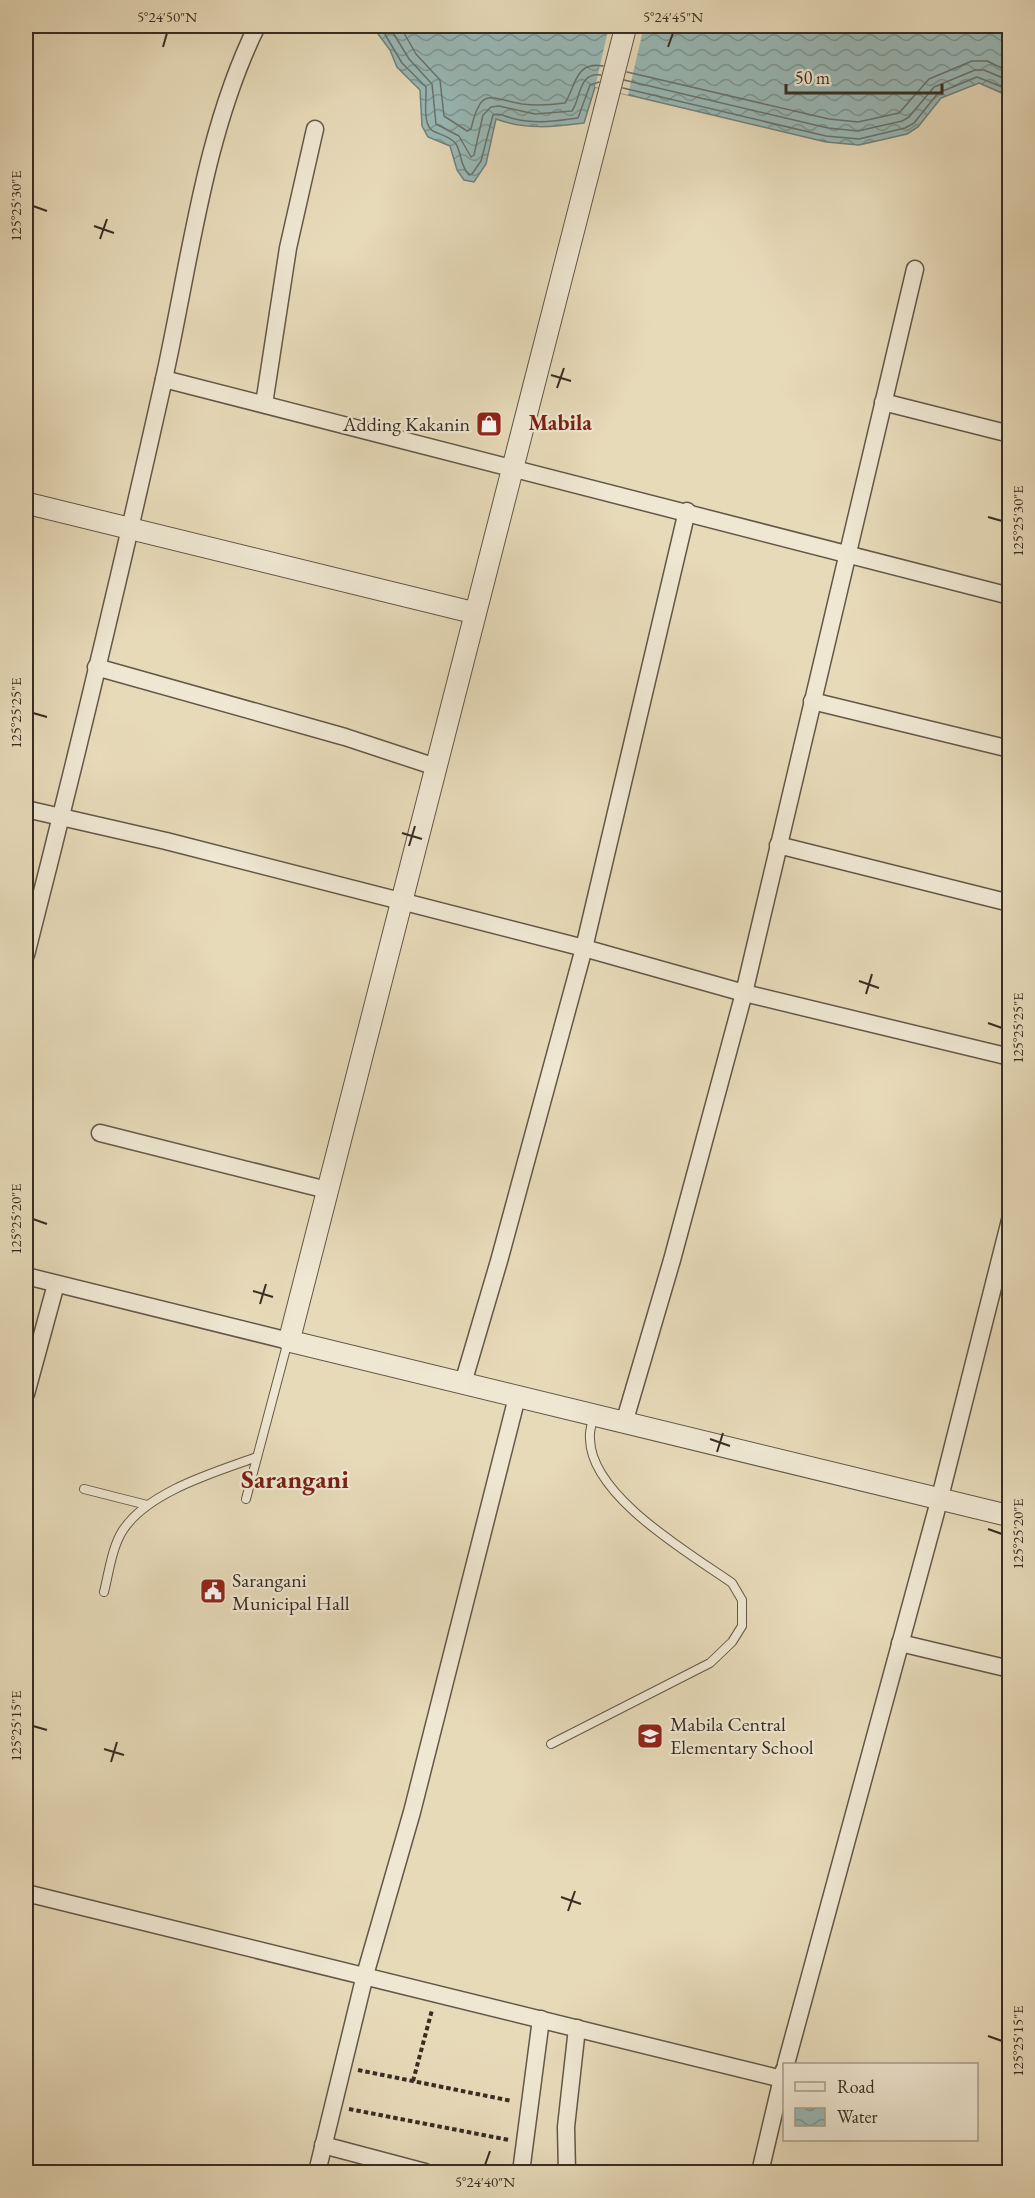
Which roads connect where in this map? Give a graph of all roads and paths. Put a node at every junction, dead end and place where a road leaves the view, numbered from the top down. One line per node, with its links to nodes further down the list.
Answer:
1 (257, 26): 5 (street)
2 (626, 26): 9 (street)
3 (315, 129): 7 (street)
4 (915, 269): 6 (street)
5 (164, 379): 7 (street); 12 (street)
6 (883, 402): 8 (street); 13 (street)
7 (264, 404): 9 (street)
8 (1010, 434)
9 (513, 468): 11 (street); 15 (street)
10 (26, 503): 12 (street)
11 (687, 511): 13 (street); 26 (street)
12 (129, 527): 15 (street); 16 (street)
13 (846, 552): 14 (street); 17 (street)
14 (1010, 596)
15 (475, 613): 19 (street)
16 (96, 667): 19 (street); 21 (street)
17 (812, 702): 18 (street); 22 (street)
18 (1010, 749)
19 (436, 767): 23 (street)
20 (26, 809): 21 (street)
21 (61, 817): 23 (street); 25 (street)
22 (778, 845): 24 (street); 28 (street)
23 (401, 902): 26 (street); 31 (street)
24 (1010, 903)
25 (32, 906): 27 (street)
26 (584, 948): 28 (street); 36 (street)
27 (26, 955)
28 (744, 993): 29 (street); 40 (street)
29 (1010, 1057)
30 (100, 1133): 31 (street)
31 (327, 1190): 35 (street)
32 (1010, 1220): 44 (street)
33 (26, 1276): 34 (street)
34 (56, 1284): 35 (street); 37 (street)
35 (289, 1341): 36 (street); 41 (lane)
36 (462, 1383): 38 (street)
37 (26, 1394)
38 (517, 1397): 39 (street); 52 (street)
39 (594, 1416): 40 (street); 50 (lane)
40 (624, 1423): 44 (street)
41 (257, 1457): 43 (lane); 45 (lane)
42 (84, 1489): 45 (lane)
43 (246, 1499)
44 (939, 1501): 46 (street); 48 (street)
45 (147, 1505): 47 (lane)
46 (1010, 1516)
47 (104, 1592)
48 (900, 1642): 49 (street); 56 (street)
49 (1010, 1669)
50 (551, 1744)
51 (26, 1893): 52 (street)
52 (365, 1975): 53 (street); 57 (street)
53 (436, 1993): 54 (street); 60 (path)
54 (541, 2019): 55 (street); 62 (street)
55 (577, 2028): 58 (street); 68 (street)
56 (786, 2063)
57 (342, 2067): 60 (path); 61 (street)
58 (783, 2071)
59 (783, 2075): 69 (street)
60 (412, 2081): 62 (path)
61 (333, 2104): 63 (path); 64 (street)
62 (530, 2104): 63 (street)
63 (525, 2142): 67 (street)
64 (323, 2145): 65 (street); 66 (street)
65 (316, 2172)
66 (425, 2172)
67 (521, 2172)
68 (567, 2172)
69 (760, 2172)

